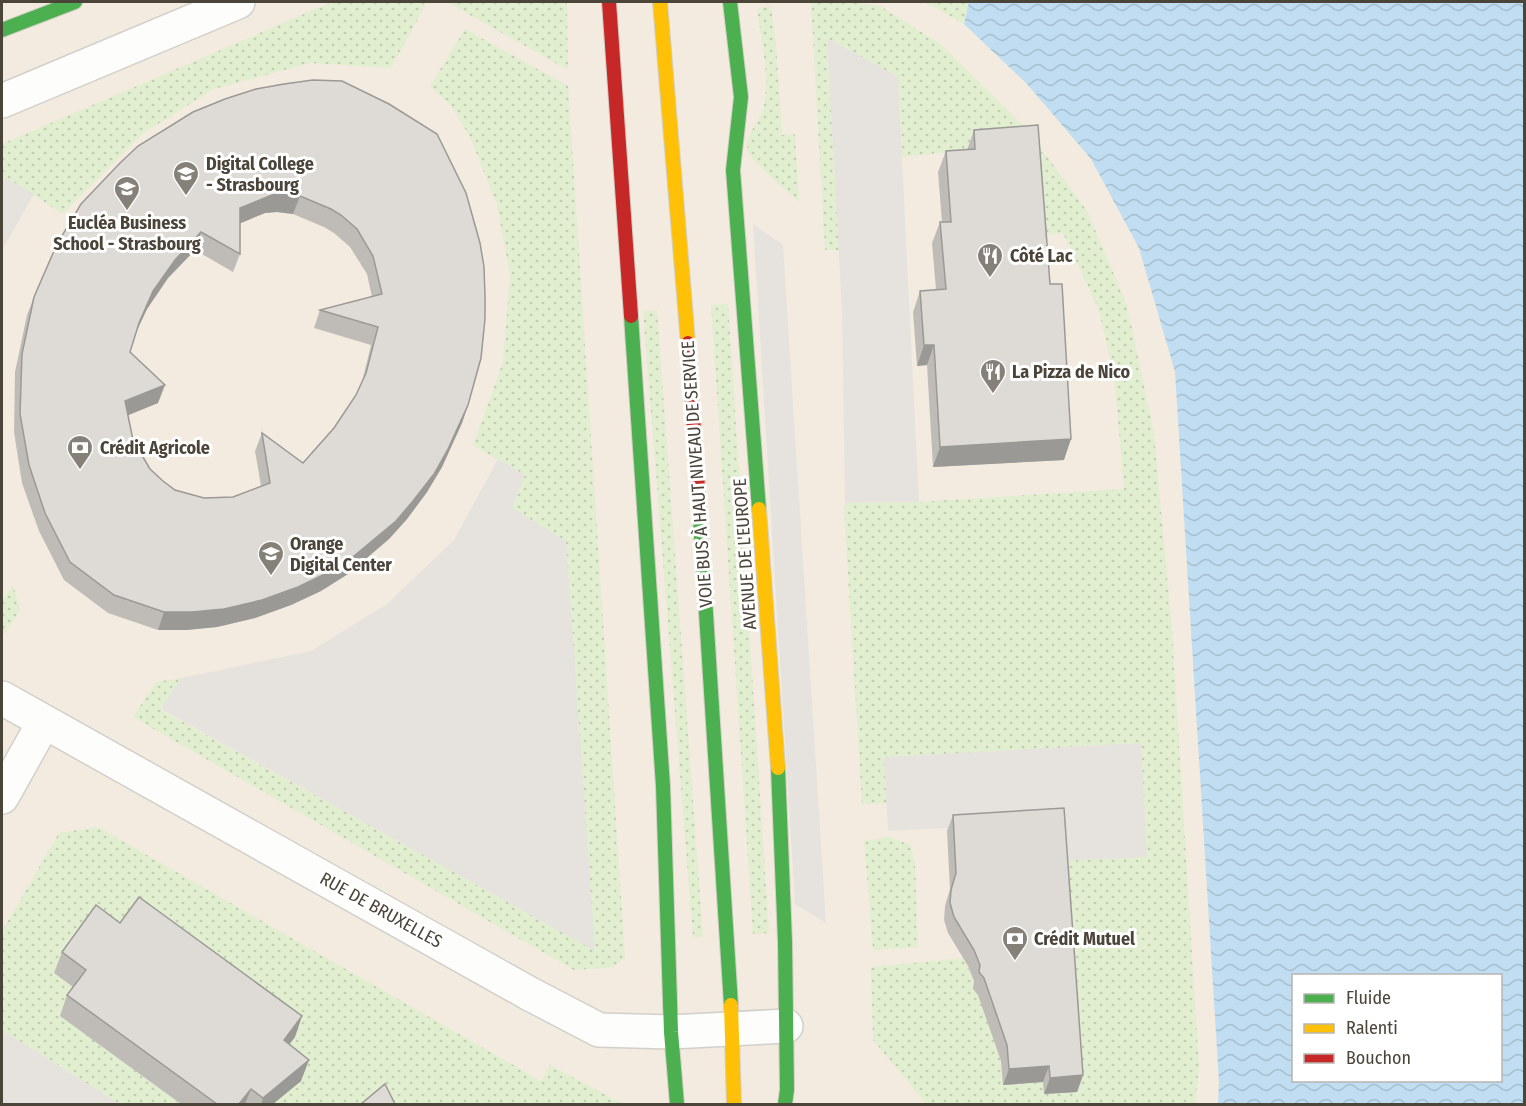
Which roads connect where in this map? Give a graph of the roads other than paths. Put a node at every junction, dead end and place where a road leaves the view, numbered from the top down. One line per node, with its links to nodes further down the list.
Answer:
1 (47, 2): 7 (street)
2 (75, 2): 8 (street)
3 (238, 2): 9 (street)
4 (609, 2): 15 (street)
5 (660, 2): 14 (street, VOIE BUS À HAUT NIVEAU DE SERVICE)
6 (730, 2): 13 (street, AVENUE DE L'EUROPE)
7 (2, 24)
8 (2, 30)
9 (2, 101)
10 (2, 698): 11 (street, RUE DE BRUXELLES)
11 (44, 722): 12 (street); 15 (street, RUE DE BRUXELLES)
12 (2, 797)
13 (786, 1026): 14 (street, RUE DE BRUXELLES); 18 (street, AVENUE DE L'EUROPE)
14 (732, 1029): 15 (street, RUE DE BRUXELLES); 17 (street)
15 (670, 1032): 16 (street)
16 (677, 1104)
17 (734, 1104)
18 (784, 1104)

